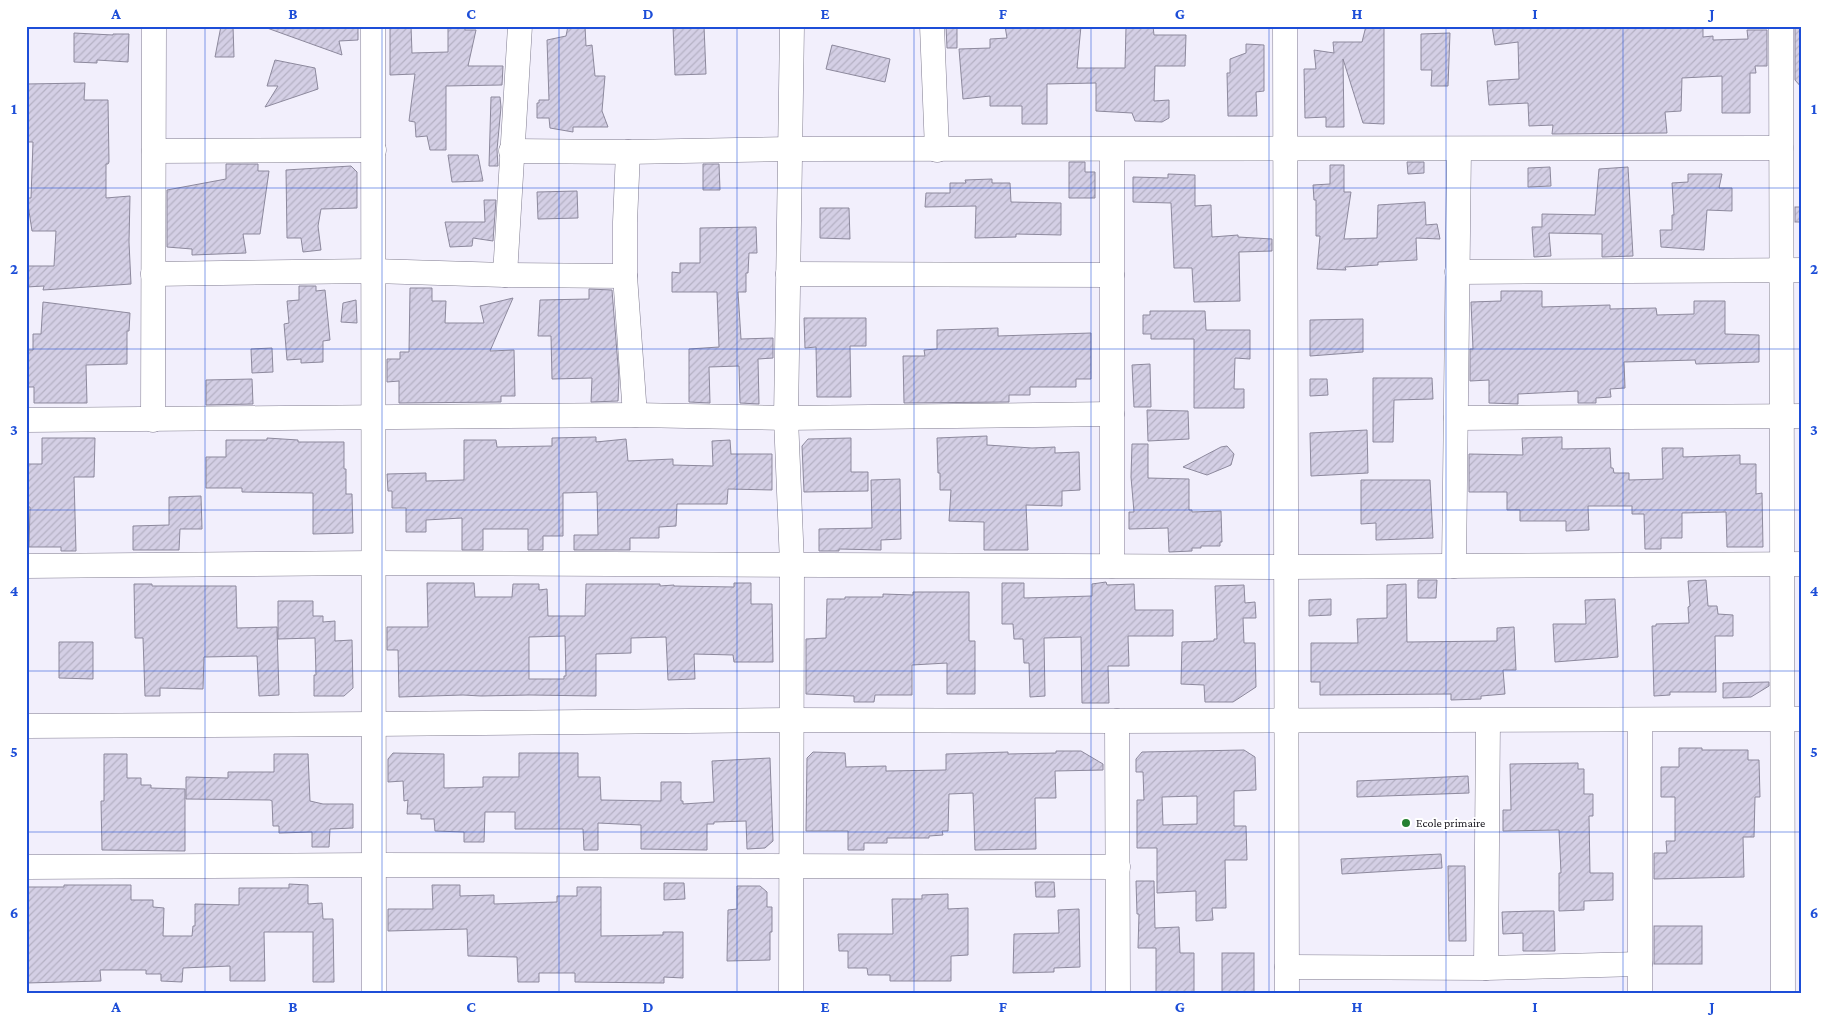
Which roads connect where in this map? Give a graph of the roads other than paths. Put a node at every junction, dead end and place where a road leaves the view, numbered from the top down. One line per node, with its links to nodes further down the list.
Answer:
1 (154, 26): 16 (street)
2 (374, 26): 13 (street)
3 (520, 26): 17 (street)
4 (792, 26): 10 (street)
5 (932, 26): 14 (street)
6 (1285, 26): 11 (street)
7 (1781, 26): 8 (street)
8 (1792, 92): 9 (street)
9 (1781, 148): 12 (street); 19 (street)
10 (790, 149): 14 (street); 18 (street); 23 (street)
11 (1285, 149): 12 (street); 15 (street); 41 (street)
12 (1459, 149): 21 (street)
13 (374, 150): 16 (street); 20 (street)
14 (937, 150): 15 (street)
15 (1112, 150): 25 (street)
16 (154, 151): 22 (street)
17 (511, 151): 18 (street); 24 (street)
18 (628, 152): 26 (street)
19 (1792, 270): 21 (street); 29 (street)
20 (374, 271): 22 (street); 24 (street); 30 (street)
21 (1458, 272): 32 (street)
22 (153, 274): 34 (street)
23 (788, 274): 25 (street); 31 (street)
24 (505, 275): 26 (street)
25 (1112, 275): 27 (street)
26 (625, 276): 28 (street)
27 (1112, 414): 31 (street); 39 (street)
28 (635, 415): 30 (street); 31 (street)
29 (1792, 416): 32 (street); 37 (street)
30 (374, 418): 34 (street); 35 (street)
31 (786, 418): 36 (street)
32 (1456, 418): 40 (street)
33 (26, 420): 34 (street)
34 (153, 420)
35 (374, 563): 36 (street); 38 (street); 48 (street)
36 (792, 564): 39 (street); 43 (street)
37 (1792, 564): 40 (street); 42 (street)
38 (26, 566)
39 (1112, 566): 41 (street)
40 (1454, 566): 41 (street)
41 (1286, 567): 46 (street)
42 (1792, 719): 44 (street); 62 (street)
43 (792, 720): 45 (street); 48 (street); 51 (street)
44 (1640, 720): 47 (street); 54 (street)
45 (1117, 721): 46 (street); 53 (street)
46 (1286, 721): 47 (street); 55 (street)
47 (1488, 721): 56 (street)
48 (374, 724): 49 (street); 50 (street)
49 (26, 726)
50 (374, 865): 51 (street); 52 (street); 57 (street)
51 (792, 866): 53 (street); 58 (street)
52 (26, 867)
53 (1118, 867): 59 (street)
54 (1640, 964): 56 (street); 61 (street)
55 (1287, 967): 56 (street); 60 (street)
56 (1486, 968)
57 (374, 994)
58 (791, 994)
59 (1118, 994)
60 (1287, 994)
61 (1640, 994)
62 (1783, 994)

